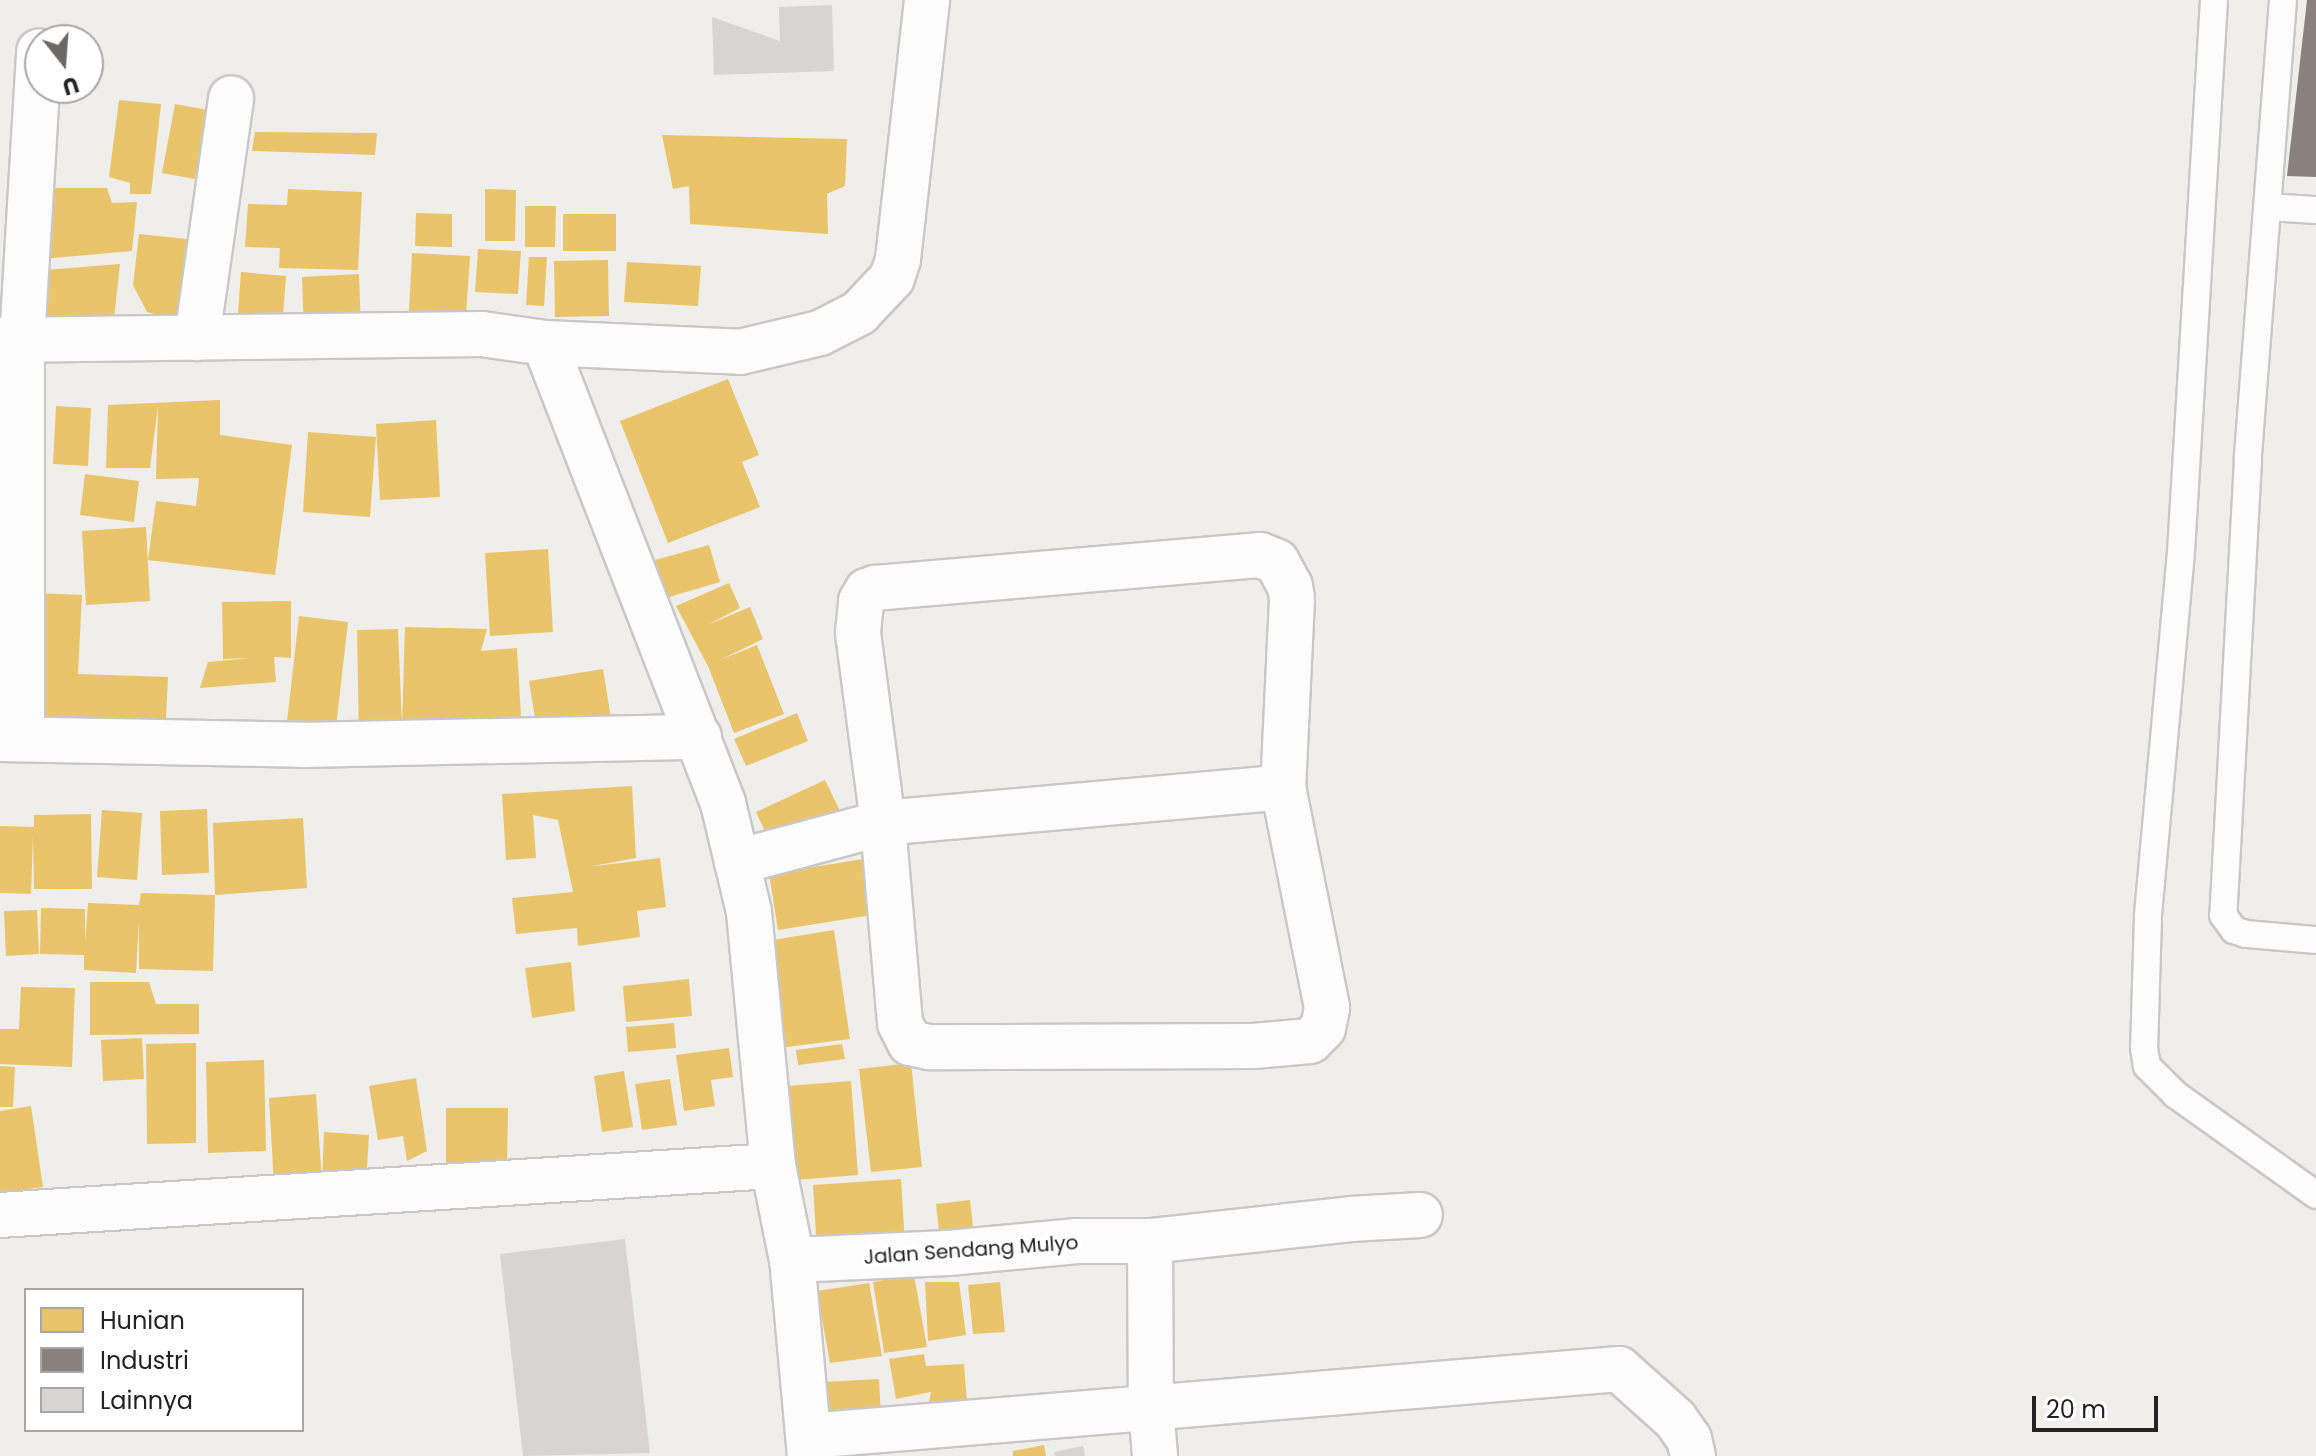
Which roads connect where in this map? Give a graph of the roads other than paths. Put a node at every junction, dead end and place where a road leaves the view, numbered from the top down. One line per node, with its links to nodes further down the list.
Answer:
1 (927, 0): 10 (street)
2 (2214, 0): 18 (lane)
3 (2283, 0): 6 (lane)
4 (231, 98): 8 (street)
5 (34, 104): 9 (street)
6 (2269, 207): 7 (lane); 16 (lane)
7 (2316, 210)
8 (197, 338): 9 (street); 10 (street)
9 (11, 340): 12 (street)
10 (545, 343): 11 (street)
11 (699, 737): 12 (street); 15 (street)
12 (11, 739)
13 (1283, 787): 14 (street); 14 (street); 14 (street)
14 (883, 823): 15 (street)
15 (737, 862): 17 (street)
16 (2316, 940)
17 (773, 1166): 19 (street); 22 (street)
18 (2316, 1195)
19 (0, 1215)
20 (1420, 1215): 21 (street, Jalan Sendang Mulyo)
21 (1150, 1241): 22 (street, Jalan Sendang Mulyo); 23 (street)
22 (792, 1260): 24 (street)
23 (1151, 1407): 24 (street); 25 (street); 26 (street)
24 (809, 1446)
25 (1155, 1456)
26 (1693, 1456)

